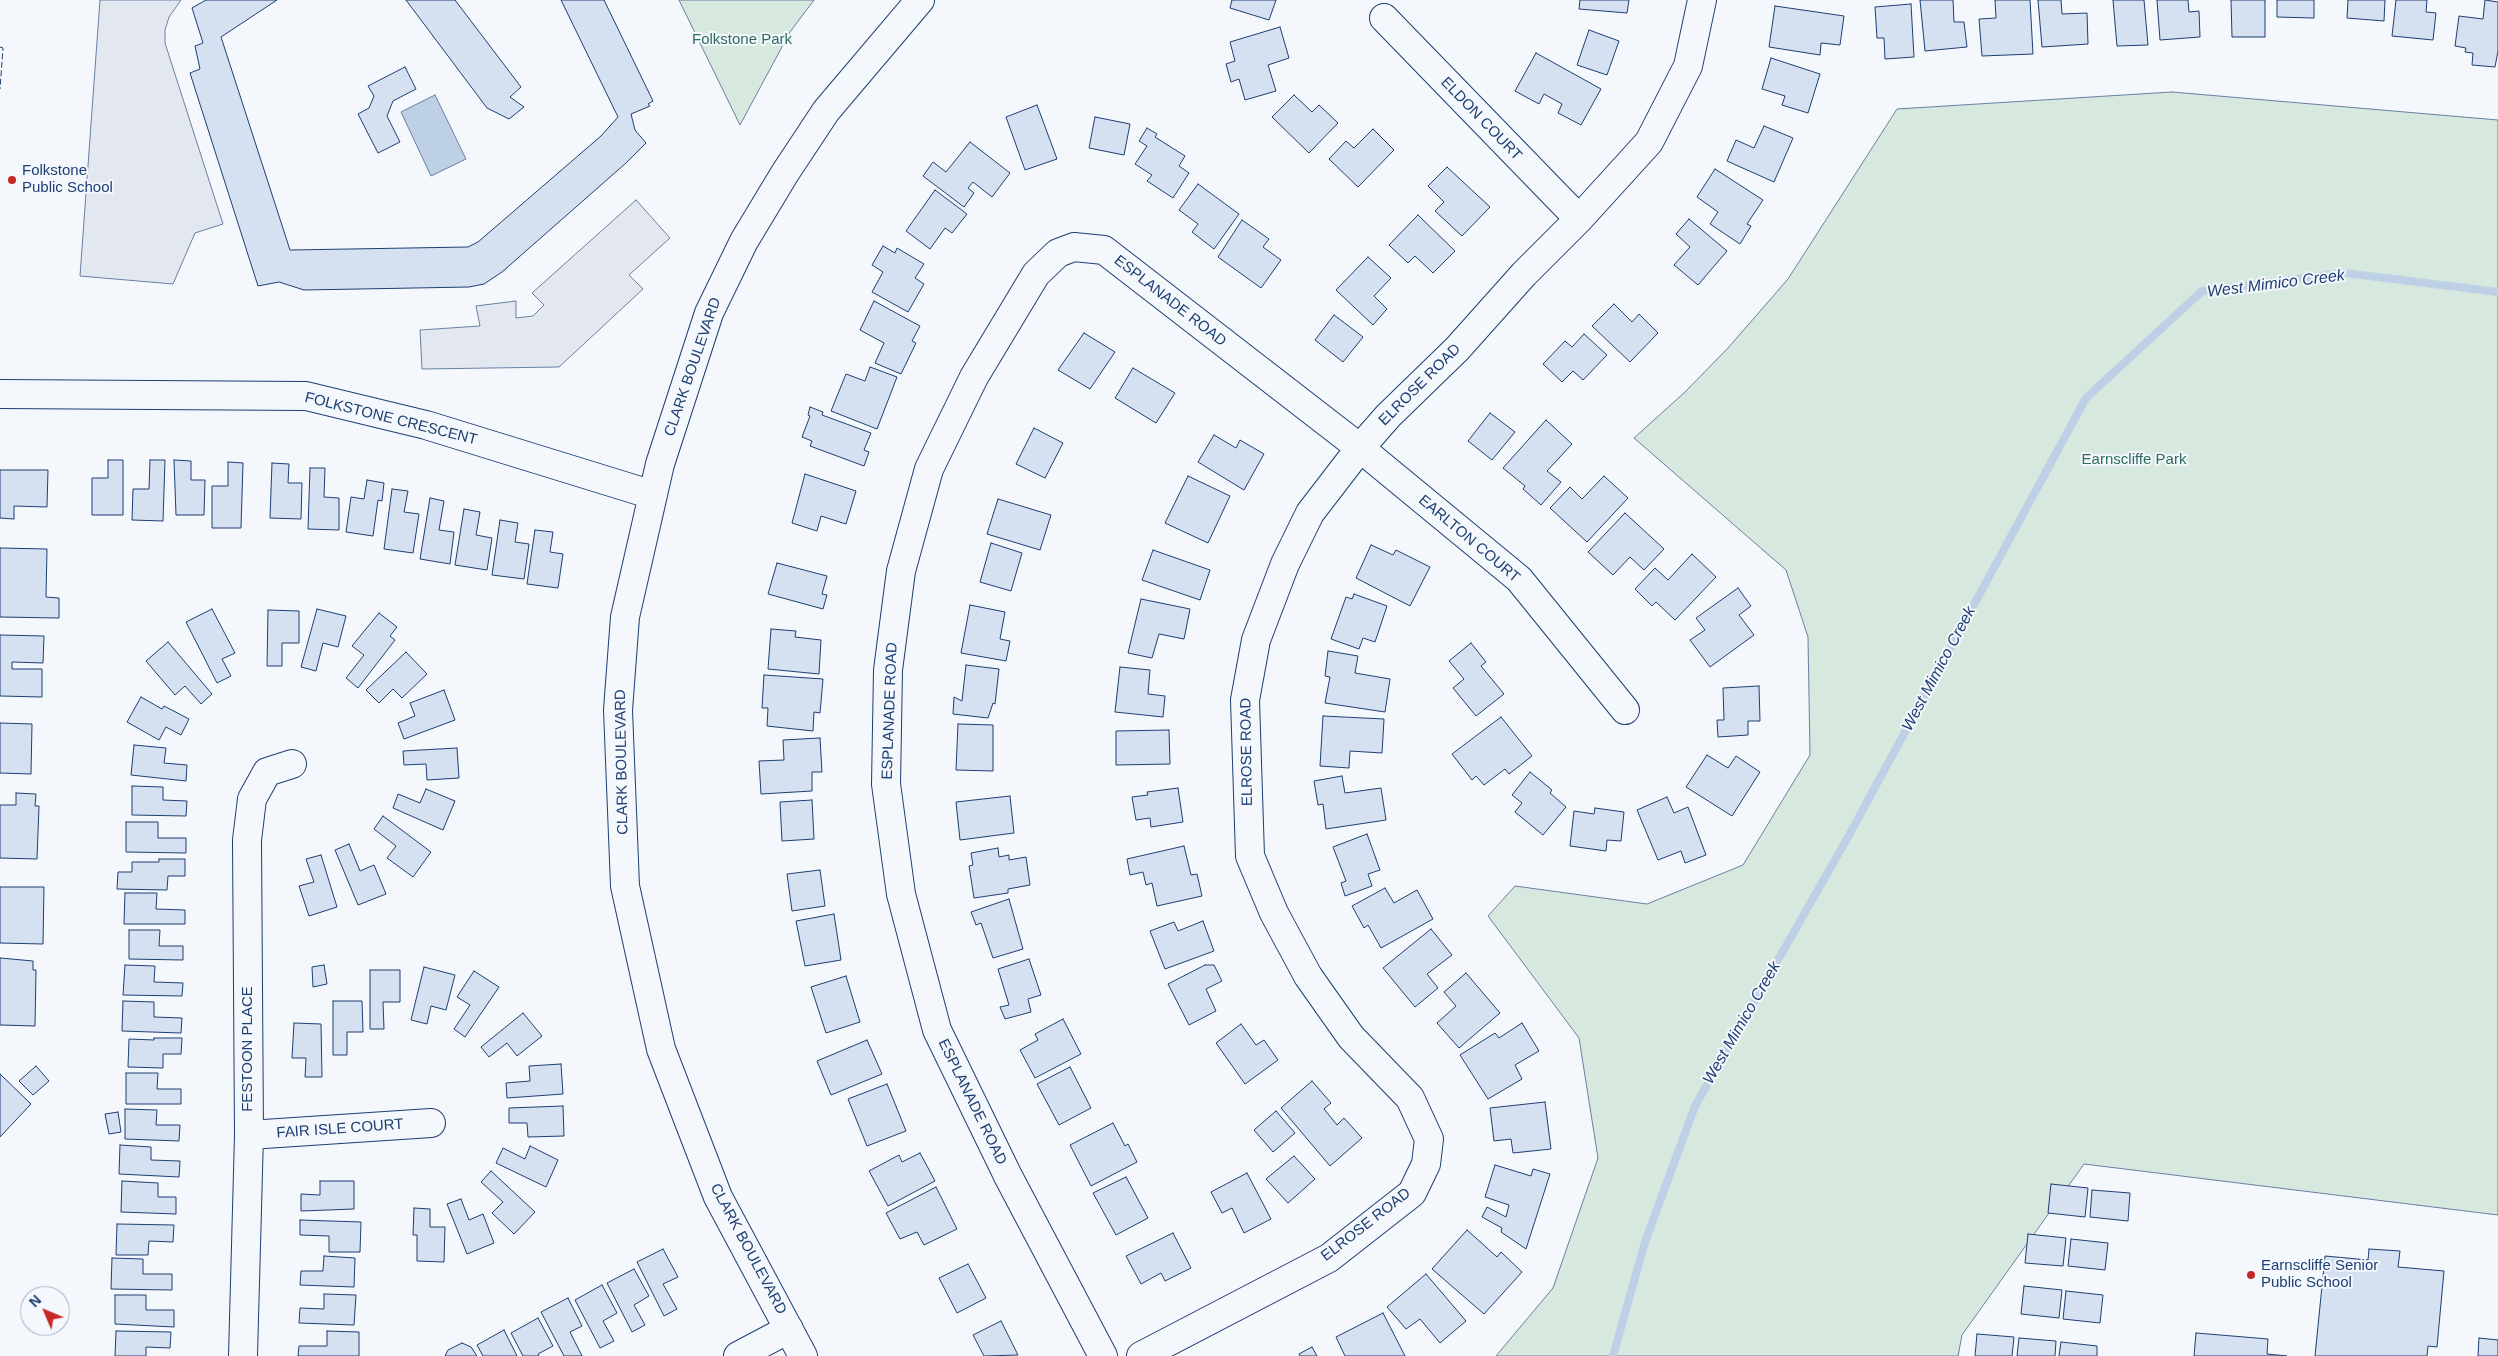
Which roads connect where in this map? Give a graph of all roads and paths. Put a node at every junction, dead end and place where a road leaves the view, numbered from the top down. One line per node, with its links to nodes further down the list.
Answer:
1 (920, 0): 7 (street, CLARK BOULEVARD)
2 (1702, 0): 4 (street, ELROSE ROAD)
3 (1384, 18): 4 (street, ELDON COURT)
4 (1579, 220): 6 (street, ELROSE ROAD)
5 (0, 394): 7 (street, FOLKSTONE CRESCENT)
6 (1360, 448): 8 (street, EARLTON COURT); 16 (street, ESPLANADE ROAD); 17 (street, ELROSE ROAD)
7 (653, 495): 12 (street, CLARK BOULEVARD)
8 (1625, 710)
9 (292, 764): 11 (street, FESTOON PLACE)
10 (431, 1123): 11 (street, FAIR ISLE COURT)
11 (249, 1135): 13 (street, FESTOON PLACE)
12 (790, 1329): 14 (street); 15 (street, CLARK BOULEVARD)
13 (243, 1356)
14 (738, 1356)
15 (804, 1356)
16 (1103, 1356)
17 (1141, 1356)

